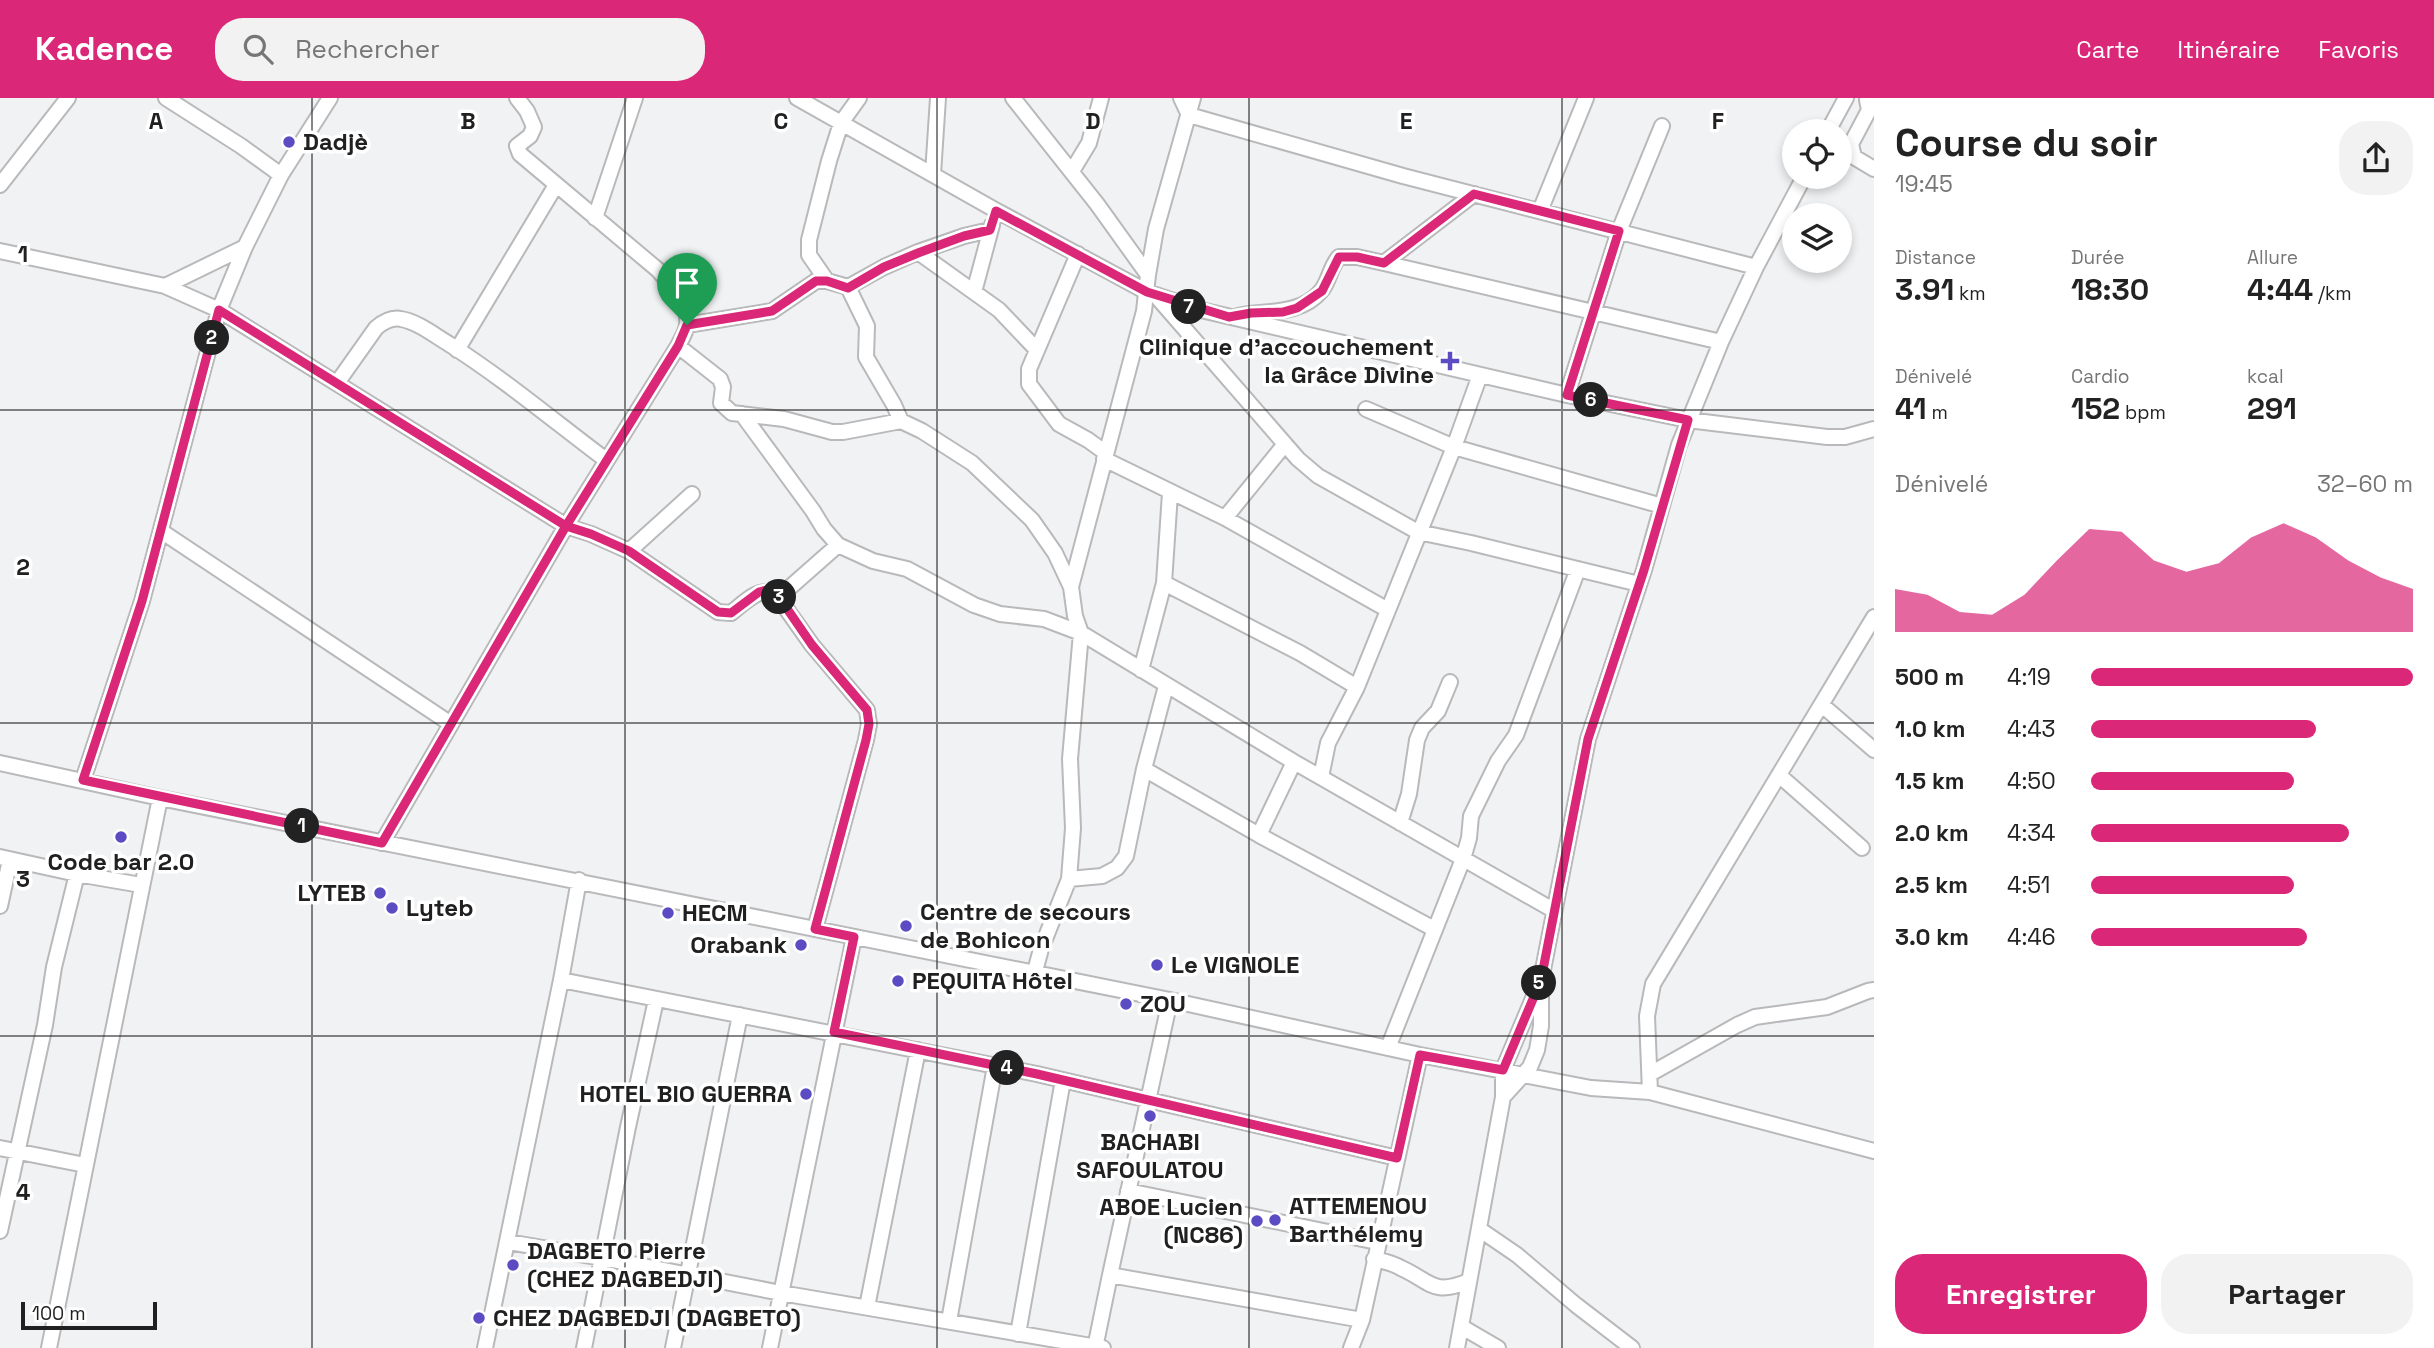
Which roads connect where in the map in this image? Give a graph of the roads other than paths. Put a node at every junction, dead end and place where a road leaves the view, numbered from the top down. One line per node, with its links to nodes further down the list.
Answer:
1 (68, 98): 25 (street)
2 (166, 98): 24 (street)
3 (330, 98): 24 (street)
4 (517, 98): 26 (street)
5 (635, 98): 31 (street)
6 (797, 98): 18 (street)
7 (859, 98): 18 (street)
8 (939, 98): 23 (street)
9 (1013, 98): 22 (street)
10 (1101, 98): 22 (street)
11 (1181, 98): 16 (street)
12 (1193, 98): 16 (street)
13 (1586, 98): 30 (street)
14 (1846, 98): 17 (street)
15 (1866, 99): 20 (street)
16 (1189, 115): 28 (street); 40 (street)
17 (1835, 119)
18 (841, 123): 23 (street); 41 (street)
19 (1662, 126): 33 (street)
20 (1854, 157): 21 (street)
21 (1874, 169)
22 (1072, 171): 40 (street)
23 (933, 174): 29 (street)
24 (281, 175): 34 (street)
25 (0, 185)
26 (556, 185): 31 (street); 52 (street)
27 (1798, 189): 39 (street)
28 (1474, 194): 30 (street); 38 (street)
29 (996, 211): 32 (street); 37 (street)
30 (1540, 211): 33 (street)
31 (595, 218): 49 (street)
32 (990, 230): 36 (street); 44 (street)
33 (1619, 231): 39 (street); 47 (street)
34 (245, 247): 42 (street); 46 (street)
35 (0, 251): 42 (street)
36 (918, 253): 43 (street); 44 (street)
37 (1078, 254): 45 (street); 53 (street)
38 (1384, 263): 47 (street); 48 (street)
39 (1756, 267): 50 (street)
40 (1147, 275): 45 (street)
41 (827, 281): 43 (street); 49 (street)
42 (165, 286): 46 (street)
43 (848, 288): 60 (street)
44 (974, 292): 53 (street)
45 (1152, 294): 48 (street); 62 (street); 64 (street)
46 (219, 310): 55 (street); 71 (street)
47 (1592, 311): 50 (street); 56 (street)
48 (1229, 317): 54 (street)
49 (687, 325): 51 (street)
50 (1721, 342): 59 (street)
51 (678, 346): 58 (street); 65 (street)
52 (457, 350): 55 (street); 65 (street)
53 (1037, 350): 64 (street)
54 (1480, 374): 56 (street); 63 (street)
55 (337, 383): 70 (street)
56 (1567, 395): 59 (street)
57 (1366, 409): 63 (street)
58 (742, 414): 60 (street); 73 (street)
59 (1688, 420): 61 (street); 68 (street)
60 (901, 421): 78 (street)
61 (1874, 429)
62 (1285, 444): 69 (street); 72 (street)
63 (1454, 447): 68 (street); 72 (street)
64 (1105, 456): 66 (street); 78 (street)
65 (606, 460): 70 (street)
66 (1170, 493): 69 (street); 76 (street)
67 (692, 494): 74 (street)
68 (1662, 506): 77 (street)
69 (1225, 518): 80 (street)
70 (566, 526): 74 (street); 88 (street)
71 (161, 531): 88 (street); 95 (street)
72 (1418, 532): 75 (street); 80 (street)
73 (838, 545): 79 (street); 82 (street)
74 (629, 551): 79 (street)
75 (1578, 569): 77 (street); 102 (street)
76 (1164, 583): 83 (street); 86 (street)
77 (1639, 584): 108 (street)
78 (1071, 587): 82 (street)
79 (779, 597): 109 (street)
80 (1388, 610): 86 (street)
81 (1874, 617): 87 (street)
82 (1081, 633): 83 (street); 104 (street)
83 (1142, 670): 85 (street)
84 (1450, 682): 97 (street)
85 (1166, 686): 90 (street); 92 (street)
86 (1357, 687): 94 (street)
87 (1822, 705): 89 (street); 93 (street)
88 (451, 724): 99 (street)
89 (1874, 750)
90 (1294, 762): 94 (street); 98 (street)
91 (0, 763): 95 (street)
92 (1143, 769): 98 (street); 104 (street)
93 (1780, 776): 100 (street); 126 (street)
94 (1321, 777): 97 (street)
95 (83, 780): 96 (street)
96 (160, 798): 99 (street); 106 (street)
97 (1400, 823): 102 (street)
98 (1259, 835): 110 (street)
99 (382, 843): 105 (street)
100 (1862, 848)
101 (5, 859): 103 (street); 107 (street)
102 (1463, 859): 108 (street); 110 (street)
103 (77, 874): 106 (street); 133 (street)
104 (1069, 879): 112 (street)
105 (579, 880): 109 (street); 113 (street)
106 (141, 885): 135 (street)
107 (0, 906)
108 (1553, 910): 114 (street)
109 (815, 929): 111 (street)
110 (1434, 929): 120 (street)
111 (854, 937): 112 (street); 119 (street)
112 (1034, 975): 117 (street)
113 (561, 980): 116 (street); 139 (street)
114 (1541, 980): 124 (street); 125 (street)
115 (1874, 990): 126 (street)
116 (656, 1000): 118 (street); 141 (street)
117 (1170, 1000): 120 (street); 130 (street)
118 (740, 1015): 119 (street); 144 (street)
119 (834, 1032): 121 (street); 146 (street)
120 (1388, 1048): 122 (street)
121 (918, 1050): 123 (street); 147 (street)
122 (1420, 1055): 124 (street); 134 (street)
123 (995, 1066): 127 (street); 149 (street)
124 (1503, 1070): 125 (street); 129 (street)
125 (1523, 1074): 128 (street); 129 (street)
126 (1650, 1074): 128 (street)
127 (1063, 1080): 130 (street); 151 (street)
128 (1650, 1092): 132 (street)
129 (1503, 1097): 137 (street)
130 (1148, 1099): 134 (street); 136 (street)
131 (0, 1148): 133 (street)
132 (1874, 1151)
133 (18, 1152): 135 (street); 138 (street)
134 (1397, 1158): 140 (street)
135 (85, 1165): 152 (street)
136 (1128, 1191): 140 (street); 143 (street)
137 (1479, 1229): 145 (street); 161 (street)
138 (0, 1231)
139 (508, 1242): 141 (street); 153 (street)
140 (1377, 1242): 142 (street)
141 (602, 1258): 144 (street); 154 (street)
142 (1374, 1259): 145 (street); 148 (street)
143 (1110, 1275): 148 (street); 157 (street)
144 (687, 1276): 146 (street); 155 (street)
145 (1469, 1281): 150 (street)
146 (781, 1293): 147 (street); 156 (street)
147 (867, 1307): 149 (street)
148 (1362, 1320): 158 (street)
149 (949, 1321): 151 (street)
150 (1462, 1327): 159 (street); 160 (street)
151 (1025, 1340): 157 (street)
152 (49, 1348)
153 (485, 1348)
154 (584, 1348)
155 (673, 1348)
156 (770, 1348)
157 (1097, 1348)
158 (1351, 1348)
159 (1457, 1348)
160 (1498, 1348)
161 (1632, 1348)

